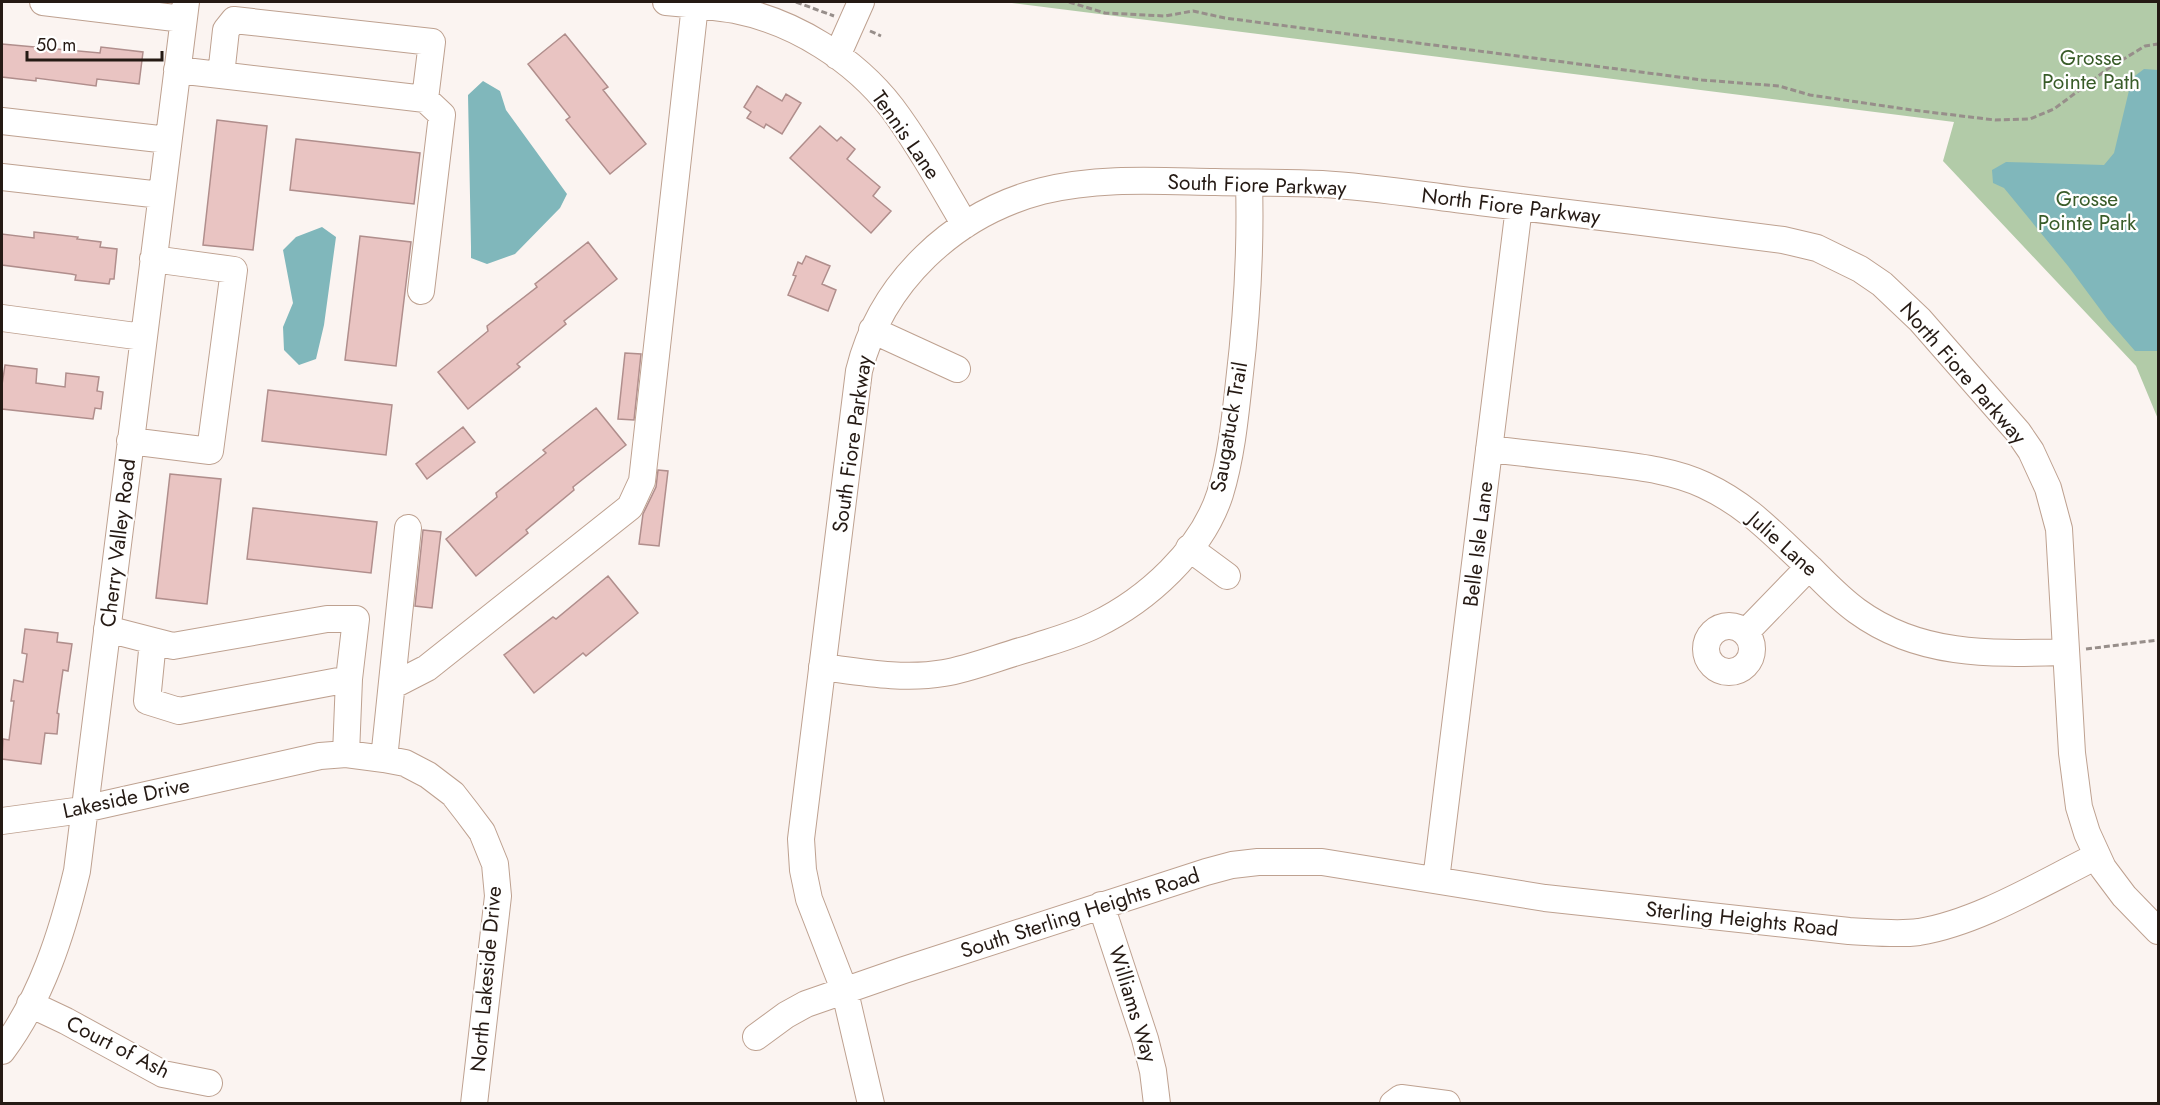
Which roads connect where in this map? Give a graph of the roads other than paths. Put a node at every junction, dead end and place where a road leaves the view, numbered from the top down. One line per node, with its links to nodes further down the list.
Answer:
1 (43, 2): 5 (street)
2 (666, 2): 4 (street, Tennis Lane)
3 (861, 2): 6 (street)
4 (696, 5): 6 (street, Tennis Lane); 36 (street)
5 (184, 10): 7 (street, Cherry Valley Road)
6 (837, 56): 17 (street, Tennis Lane)
7 (177, 70): 8 (street); 11 (street, Cherry Valley Road)
8 (221, 75): 9 (street); 9 (street)
9 (434, 107): 19 (street)
10 (2, 121): 11 (street)
11 (168, 140): 15 (street, Cherry Valley Road)
12 (2, 177): 15 (street)
13 (1249, 183): 14 (street, South Fiore Parkway); 17 (street, South Fiore Parkway); 27 (street, Saugatuck Trail)
14 (1401, 192): 16 (street, North Fiore Parkway)
15 (161, 195): 18 (street, Cherry Valley Road)
16 (1519, 207): 25 (street, Belle Isle Lane); 33 (street, North Fiore Parkway)
17 (965, 225): 21 (street, South Fiore Parkway)
18 (153, 259): 22 (street, Cherry Valley Road); 24 (street)
19 (421, 291)
20 (2, 318): 22 (street)
21 (872, 330): 23 (street); 34 (street, South Fiore Parkway)
22 (143, 336): 24 (street, Cherry Valley Road)
23 (957, 369)
24 (130, 441): 30 (street, Cherry Valley Road)
25 (1489, 449): 28 (street, Julie Lane); 44 (street, Belle Isle Lane)
26 (408, 528): 36 (street)
27 (1189, 548): 29 (street); 34 (street, Saugatuck Trail)
28 (1809, 567): 31 (street); 33 (street, Julie Lane)
29 (1227, 576)
30 (107, 629): 32 (street); 40 (street, Cherry Valley Road)
31 (1745, 633)
32 (153, 641): 35 (street); 35 (street)
33 (2066, 652): 42 (street, North Fiore Parkway)
34 (822, 667): 47 (street, South Fiore Parkway)
35 (349, 679): 37 (street)
36 (392, 686): 38 (street)
37 (346, 754): 38 (street, North Lakeside Drive); 39 (street, North Lakeside Drive)
38 (384, 759): 52 (street, North Lakeside Drive)
39 (250, 771): 40 (street, Lakeside Drive)
40 (85, 808): 41 (street, Lakeside Drive); 48 (street, Cherry Valley Road)
41 (2, 821)
42 (2097, 856): 44 (street, Sterling Heights Road); 46 (street, North Fiore Parkway)
43 (1373, 871): 44 (street, Sterling Heights Road); 45 (street, South Sterling Heights Road)
44 (1436, 880)
45 (1101, 905): 47 (street, South Sterling Heights Road); 54 (street, Williams Way)
46 (2158, 930)
47 (844, 992): 49 (street, South Sterling Heights Road); 53 (street)
48 (30, 1004): 50 (street, Cherry Valley Road); 51 (street, Court of Ash)
49 (756, 1037)
50 (2, 1051)
51 (209, 1083)
52 (474, 1104)
53 (871, 1104)
54 (1157, 1104)
55 (1393, 1104): 56 (street)
56 (1447, 1104)

